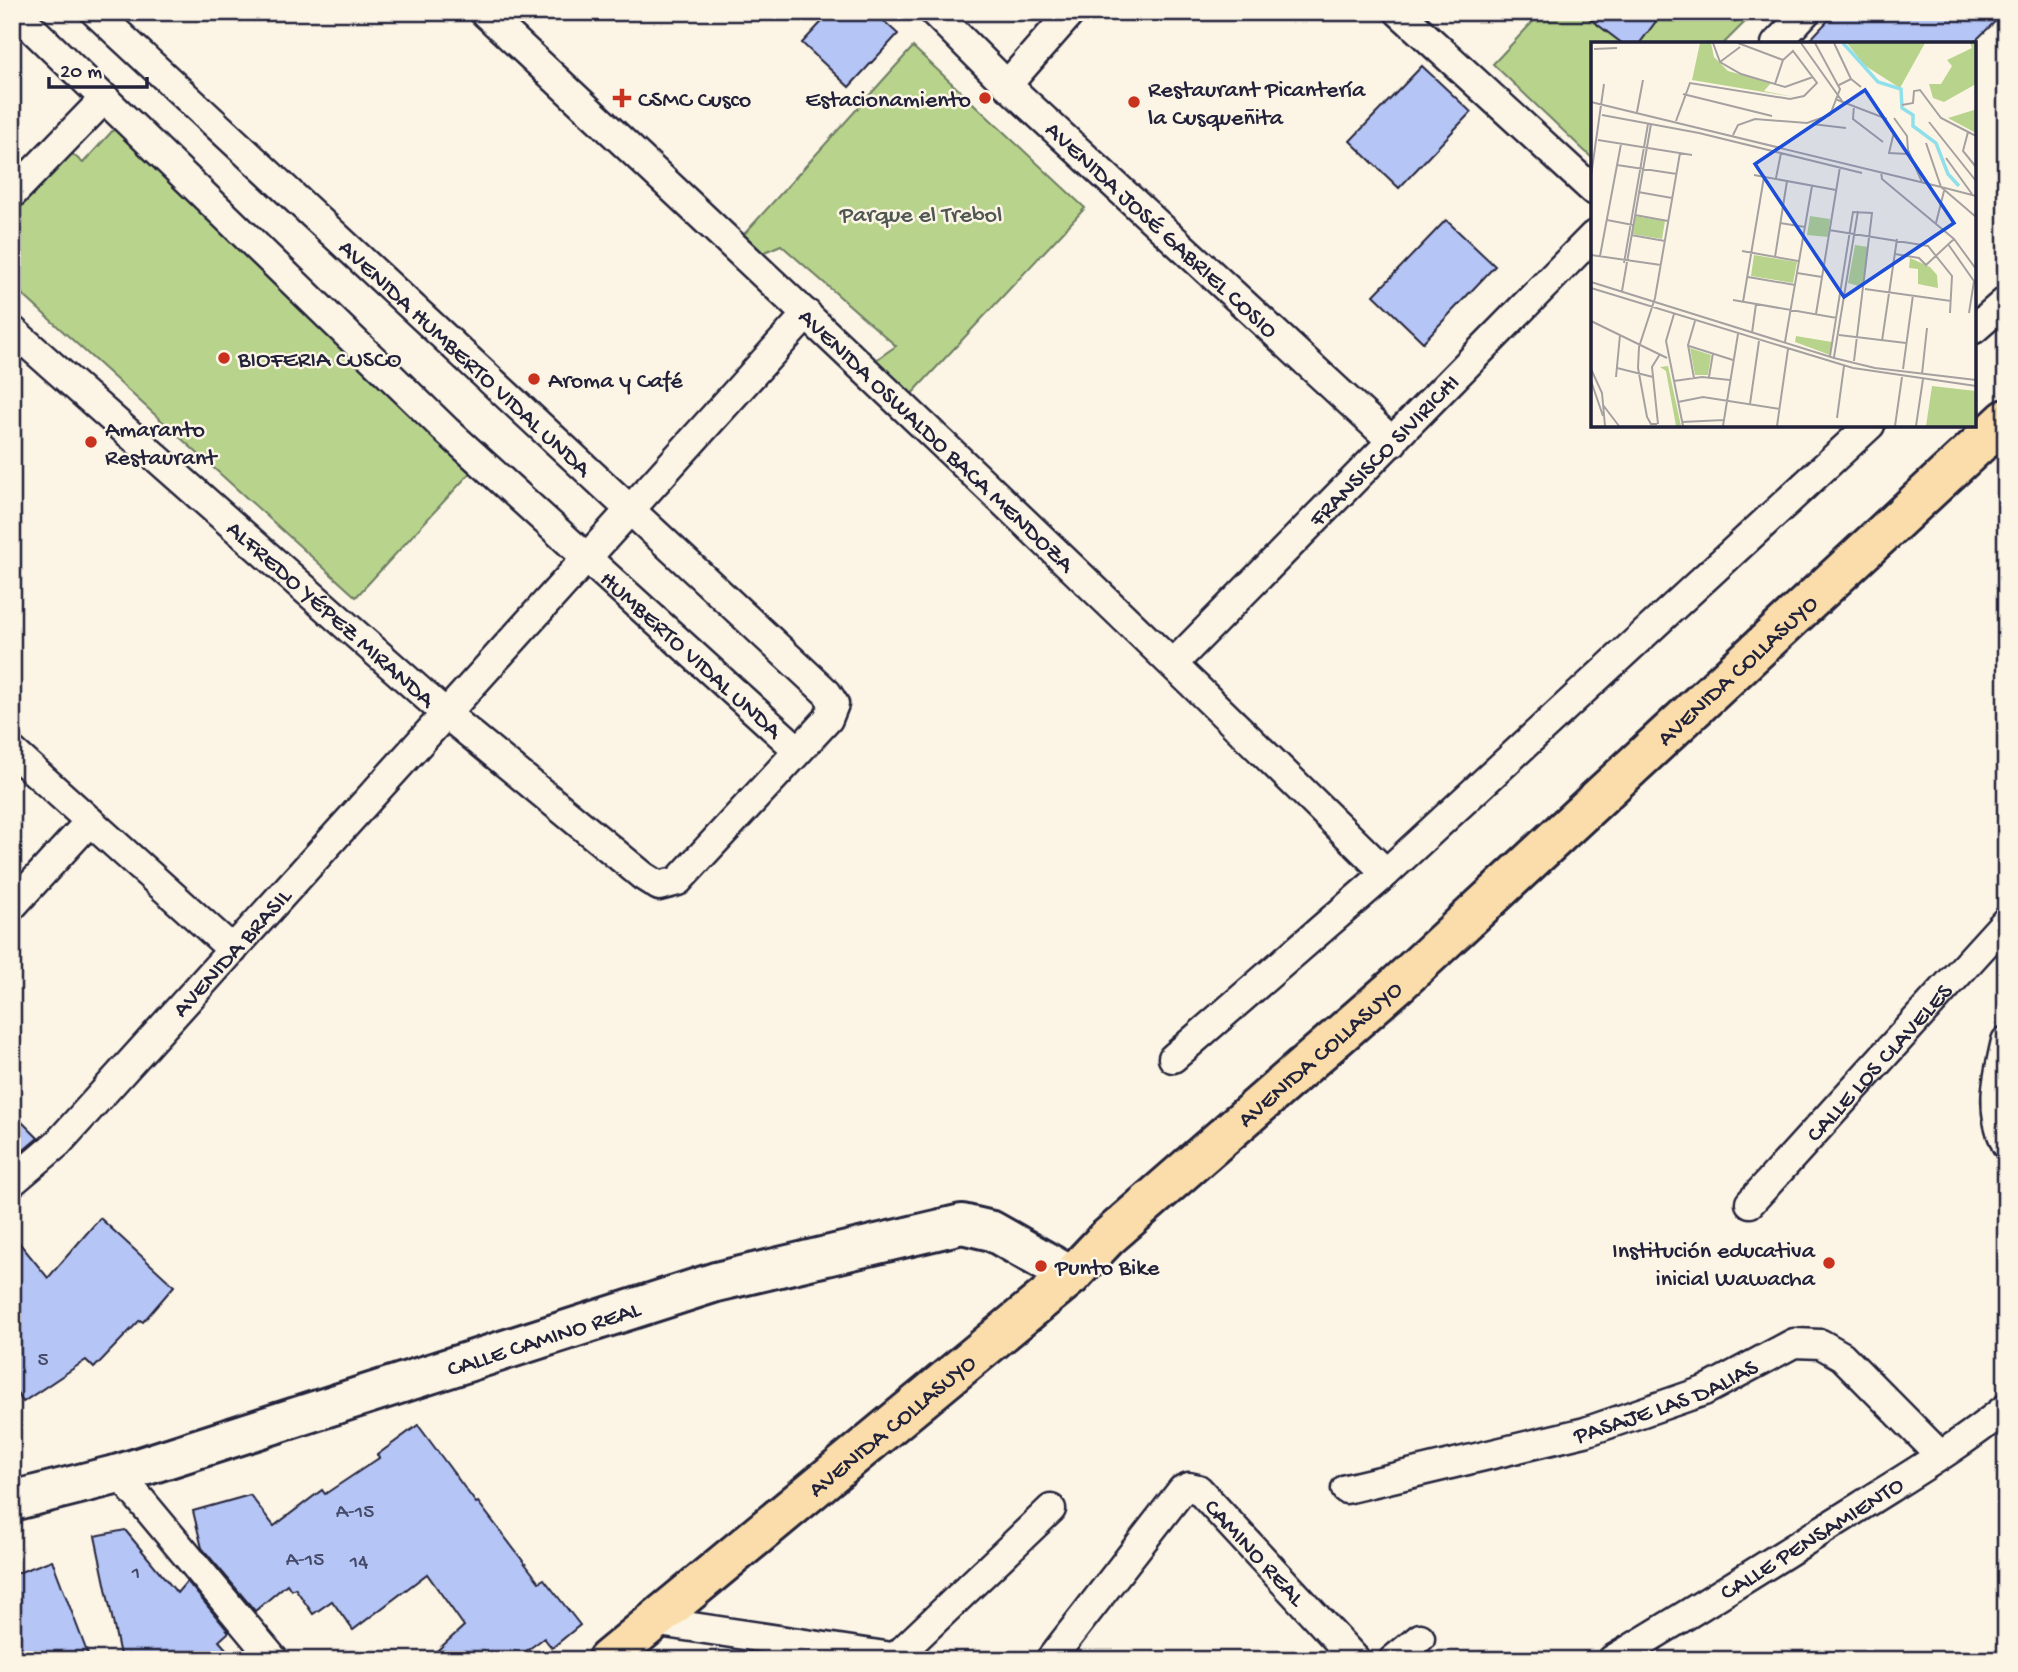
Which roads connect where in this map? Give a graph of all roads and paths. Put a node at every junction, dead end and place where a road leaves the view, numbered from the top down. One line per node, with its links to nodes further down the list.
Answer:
1 (15, 12): 10 (street)
2 (95, 12): 21 (street, AVENIDA HUMBERTO VIDAL UNDA)
3 (484, 12): 15 (street, AVENIDA OSWALDO BACA MENDOZA)
4 (934, 12): 9 (street, AVENIDA JOSÉ GABRIEL COSIO)
5 (1071, 12): 9 (street)
6 (1399, 12): 11 (street)
7 (1806, 12): 8 (street)
8 (1778, 42)
9 (1007, 85): 20 (street, AVENIDA JOSÉ GABRIEL COSIO)
10 (104, 98): 12 (street); 22 (street)
11 (1591, 188)
12 (12, 194)
13 (1591, 238): 20 (street, FRANSISCO SIVIRICHI)
14 (2006, 301): 16 (street)
15 (807, 314): 21 (street, AVENIDA BRASIL); 23 (street, AVENIDA OSWALDO BACA MENDOZA)
16 (1976, 327)
17 (12, 330): 24 (street, ALFREDO YÉPEZ MIRANDA)
18 (2006, 419): 37 (main road, AVENIDA COLLASUYO)
19 (1868, 427): 28 (street)
20 (1393, 442): 23 (street, FRANSISCO SIVIRICHI)
21 (631, 510): 22 (street, AVENIDA BRASIL); 26 (street, AVENIDA HUMBERTO VIDAL UNDA)
22 (586, 559): 24 (street, AVENIDA BRASIL); 26 (street, HUMBERTO VIDAL UNDA)
23 (1174, 663): 28 (street, AVENIDA OSWALDO BACA MENDOZA)
24 (446, 714): 26 (street, ALFREDO YÉPEZ MIRANDA); 31 (street, AVENIDA BRASIL)
25 (12, 751): 27 (street)
26 (798, 751)
27 (90, 821): 29 (street); 31 (street)
28 (1386, 873): 33 (street)
29 (12, 906)
30 (2006, 921): 36 (street, CALLE LOS CLAVELES)
31 (233, 950): 35 (street, AVENIDA BRASIL)
32 (2006, 1041): 34 (street)
33 (1173, 1058)
34 (2006, 1144)
35 (12, 1182)
36 (1750, 1203)
37 (1071, 1276): 40 (street, CALLE CAMINO REAL); 44 (main road, AVENIDA COLLASUYO)
38 (2006, 1408): 39 (street, CALLE PENSAMIENTO)
39 (1940, 1455): 41 (street, PASAJE LAS DALIAS); 52 (street, CALLE PENSAMIENTO)
40 (119, 1474): 42 (street, CALLE CAMINO REAL); 48 (street)
41 (1346, 1489)
42 (12, 1502)
43 (1051, 1509): 46 (street)
44 (652, 1621): 46 (street); 47 (main road, AVENIDA COLLASUYO)
45 (1420, 1638): 51 (street)
46 (904, 1658)
47 (609, 1659)
48 (274, 1660)
49 (1050, 1660): 50 (street, CAMINO REAL)
50 (1356, 1660)
51 (1393, 1660)
52 (1612, 1660)

